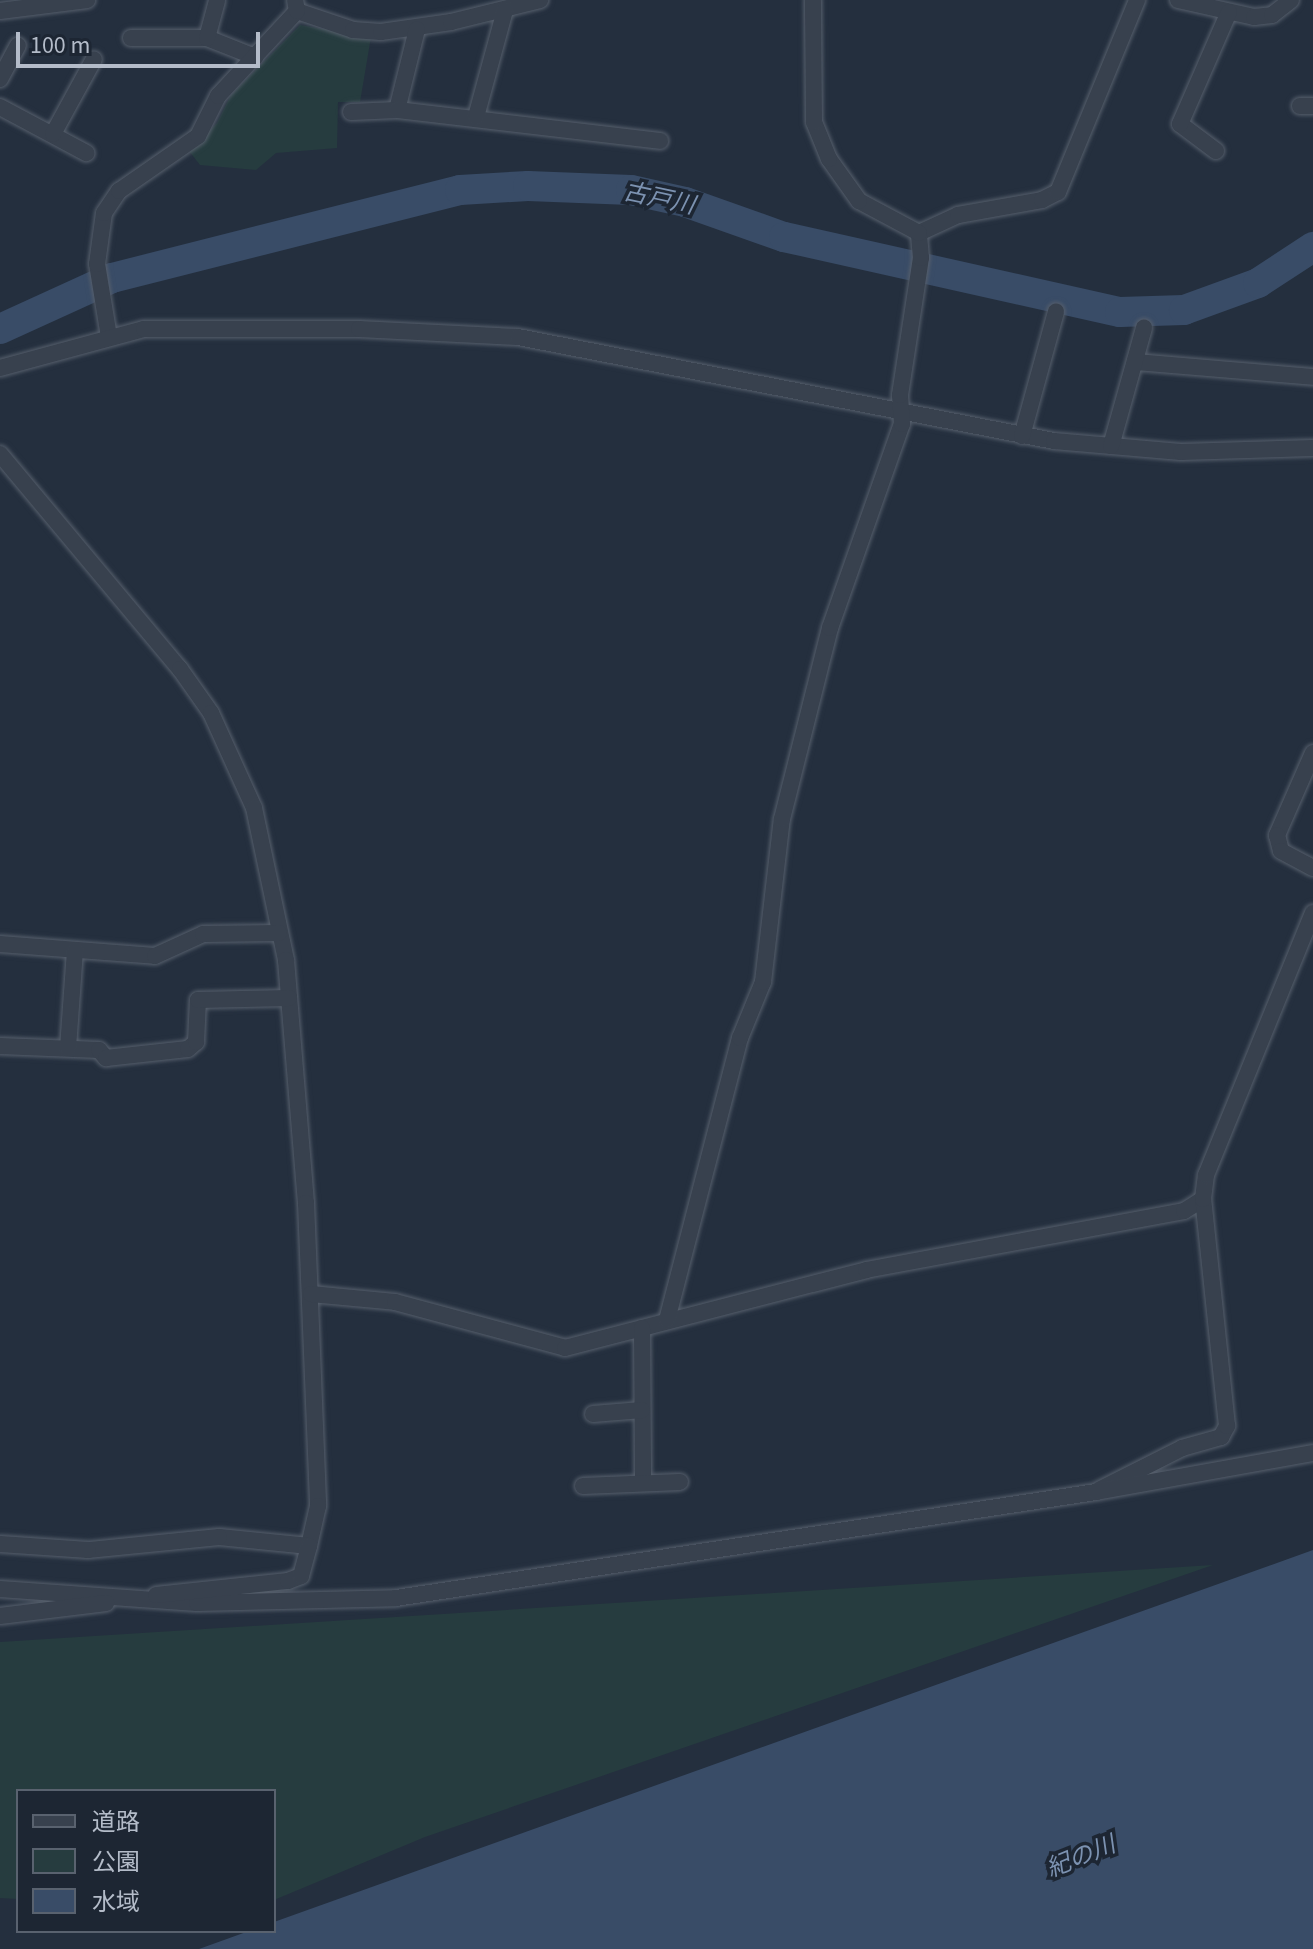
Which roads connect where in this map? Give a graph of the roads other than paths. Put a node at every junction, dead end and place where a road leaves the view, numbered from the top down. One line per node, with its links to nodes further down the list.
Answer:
1 (87, 0): 11 (street)
2 (217, 0): 14 (street)
3 (540, 0): 10 (street)
4 (813, 0): 27 (street)
5 (1137, 0): 27 (street)
6 (1178, 0): 9 (street)
7 (1291, 0): 9 (street)
8 (296, 5): 12 (street); 16 (street)
9 (1236, 9): 25 (street)
10 (505, 10): 12 (street); 22 (street)
11 (0, 11)
12 (417, 29): 20 (street)
13 (131, 38): 14 (street)
14 (207, 38): 16 (street)
15 (18, 45): 18 (street)
16 (255, 57): 30 (street)
17 (94, 59): 23 (street)
18 (0, 79)
19 (0, 107): 23 (street)
20 (397, 110): 21 (street); 22 (street)
21 (351, 112)
22 (476, 117): 24 (street)
23 (53, 134): 26 (street)
24 (660, 141)
25 (1216, 151)
26 (86, 153)
27 (919, 233): 34 (street)
28 (1056, 312): 35 (street)
29 (1144, 328): 31 (street)
30 (109, 337): 32 (street); 34 (street)
31 (1135, 362): 33 (street); 36 (street)
32 (0, 368)
33 (1313, 377)
34 (902, 413): 35 (street); 50 (street)
35 (1022, 436): 36 (street)
36 (1111, 446): 37 (street)
37 (1313, 448)
38 (0, 454): 42 (street)
39 (1313, 753): 40 (street)
40 (1313, 868)
41 (1313, 913): 48 (street)
42 (279, 933): 44 (street); 45 (street)
43 (0, 944): 44 (street)
44 (75, 950): 47 (street)
45 (289, 998): 47 (street); 49 (street)
46 (0, 1046): 47 (street)
47 (68, 1048)
48 (1203, 1199): 50 (street); 58 (street)
49 (311, 1294): 51 (street); 60 (street)
50 (667, 1320): 51 (street)
51 (642, 1328): 52 (street)
52 (642, 1410): 53 (street); 56 (street)
53 (593, 1414)
54 (1313, 1453): 58 (street)
55 (680, 1482): 56 (street)
56 (643, 1483): 57 (street)
57 (583, 1486)
58 (1096, 1492): 62 (street)
59 (0, 1544): 60 (street)
60 (309, 1546): 62 (street)
61 (0, 1589): 62 (street)
62 (132, 1599): 63 (street)
63 (0, 1616)

